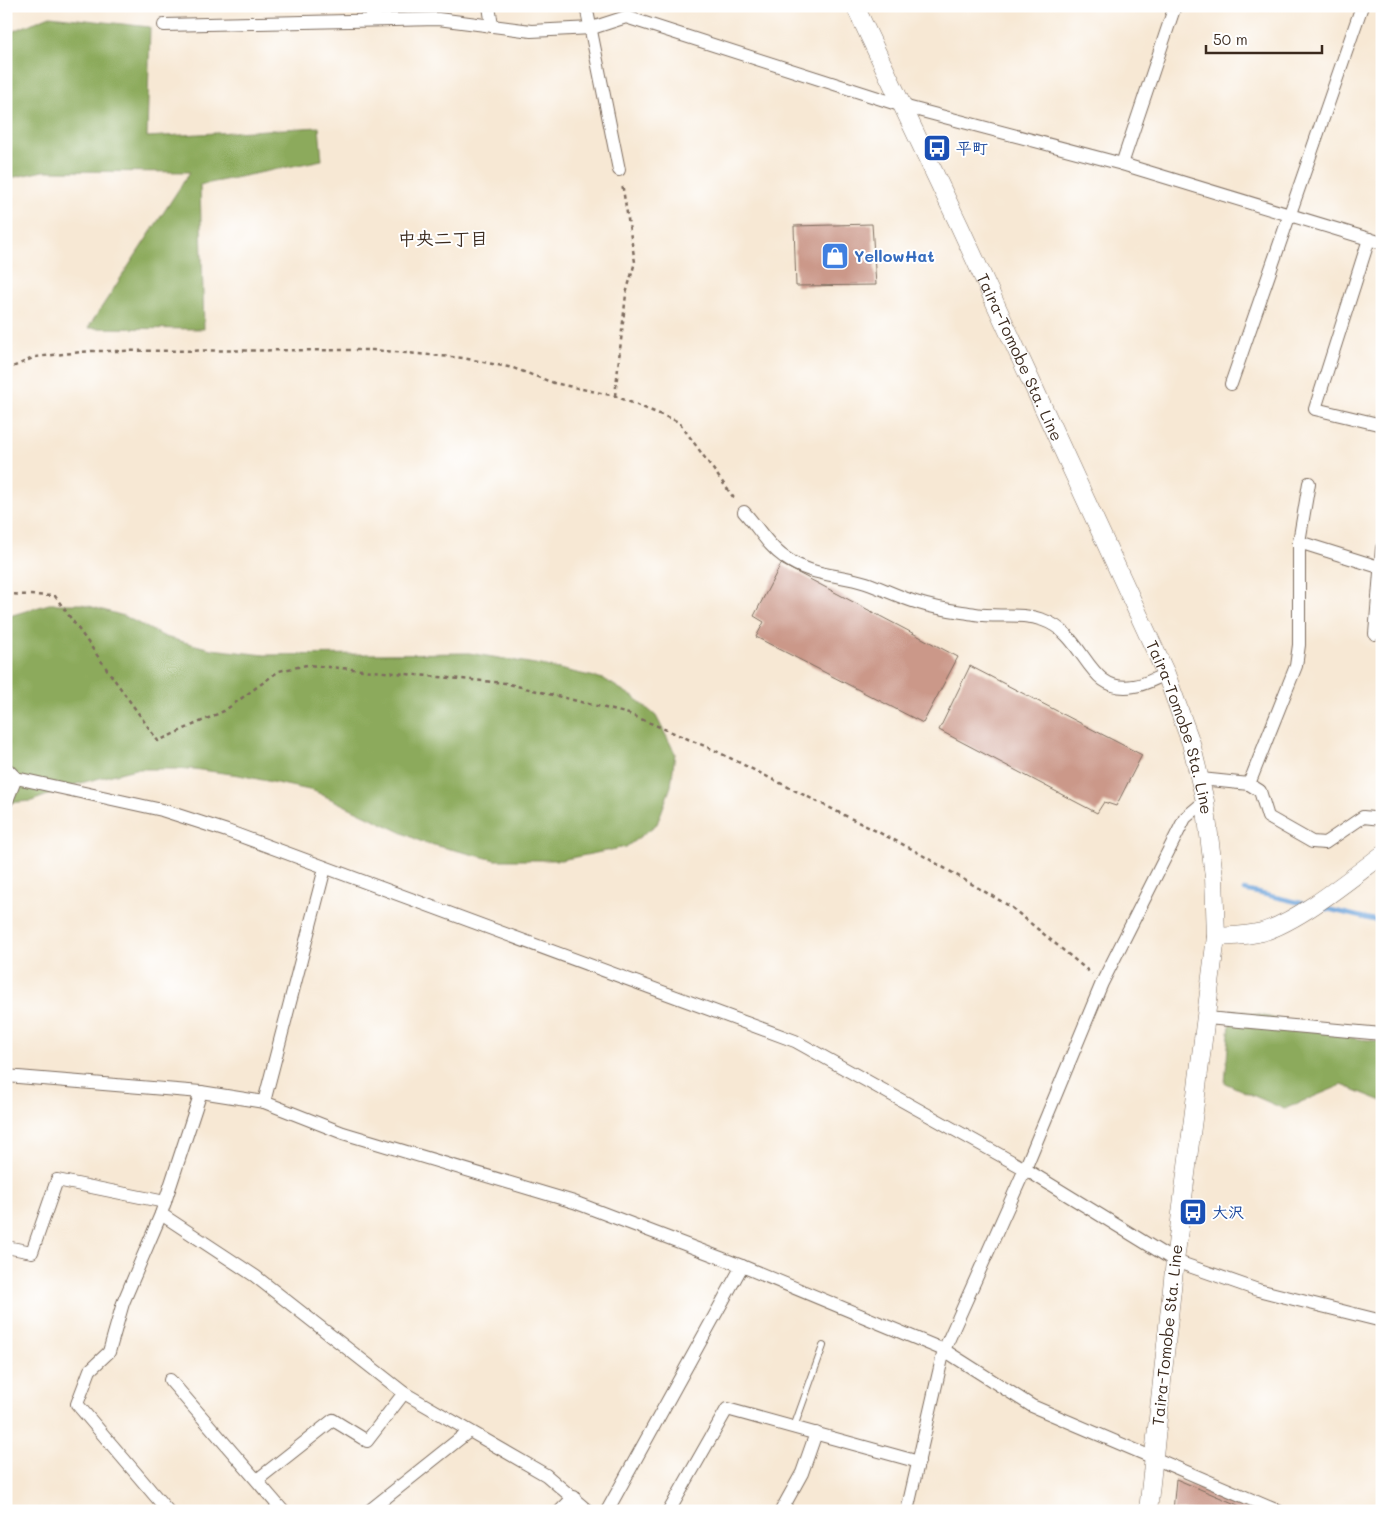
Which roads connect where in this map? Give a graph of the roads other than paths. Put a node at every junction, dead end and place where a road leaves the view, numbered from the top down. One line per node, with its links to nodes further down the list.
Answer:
1 (368, 6): 7 (street)
2 (489, 6): 9 (street)
3 (586, 6): 10 (street)
4 (855, 6): 11 (main road, Taira-Tomobe Sta. Line)
5 (1175, 6): 12 (street)
6 (1362, 6): 14 (street)
7 (377, 20): 8 (street); 9 (street)
8 (164, 25)
9 (492, 26): 10 (street)
10 (592, 28): 11 (street); 13 (street)
11 (903, 106): 12 (street); 24 (main road, Taira-Tomobe Sta. Line)
12 (1122, 164): 14 (street)
13 (619, 170)
14 (1291, 215): 15 (street); 16 (street)
15 (1376, 241): 17 (street)
16 (1231, 384)
17 (1382, 425)
18 (1310, 483): 20 (street)
19 (744, 512): 24 (street)
20 (1299, 542): 22 (street); 28 (street)
21 (1382, 548): 22 (street)
22 (1380, 568): 23 (street)
23 (1375, 634)
24 (1166, 674): 27 (main road, Taira-Tomobe Sta. Line)
25 (6, 768): 26 (street)
26 (16, 778): 30 (street); 33 (street)
27 (1200, 779): 28 (street); 29 (main road, Taira-Tomobe Sta. Line)
28 (1249, 784): 31 (street)
29 (1205, 801): 34 (main road, Taira-Tomobe Sta. Line); 40 (street)
30 (6, 803)
31 (1382, 819)
32 (1382, 855): 34 (main road)
33 (326, 868): 39 (street); 40 (street)
34 (1216, 938): 35 (main road, Taira-Tomobe Sta. Line)
35 (1207, 1018): 36 (street); 43 (main road, Taira-Tomobe Sta. Line)
36 (1382, 1034)
37 (6, 1076): 38 (street)
38 (201, 1092): 39 (street); 41 (street)
39 (264, 1102): 44 (street)
40 (1025, 1169): 43 (street); 47 (street)
41 (163, 1208): 42 (street); 49 (street); 57 (street)
42 (6, 1247)
43 (1175, 1261): 45 (street); 53 (main road, Taira-Tomobe Sta. Line)
44 (742, 1266): 47 (street); 62 (street)
45 (1382, 1321)
46 (822, 1346): 50 (lane)
47 (944, 1350): 53 (street); 54 (street)
48 (170, 1380): 55 (street)
49 (404, 1393): 51 (street); 55 (street)
50 (794, 1427): 52 (street); 63 (street)
51 (468, 1432): 56 (street); 59 (street)
52 (816, 1433): 54 (street); 64 (street)
53 (1154, 1456): 66 (main road, Taira-Tomobe Sta. Line); 67 (street)
54 (918, 1462): 65 (street)
55 (257, 1480): 58 (street)
56 (574, 1497): 60 (street); 61 (street)
57 (168, 1511)
58 (283, 1511)
59 (369, 1511)
60 (560, 1511)
61 (588, 1511)
62 (607, 1511)
63 (669, 1511)
64 (781, 1511)
65 (907, 1511)
66 (1148, 1511)
67 (1278, 1511)

